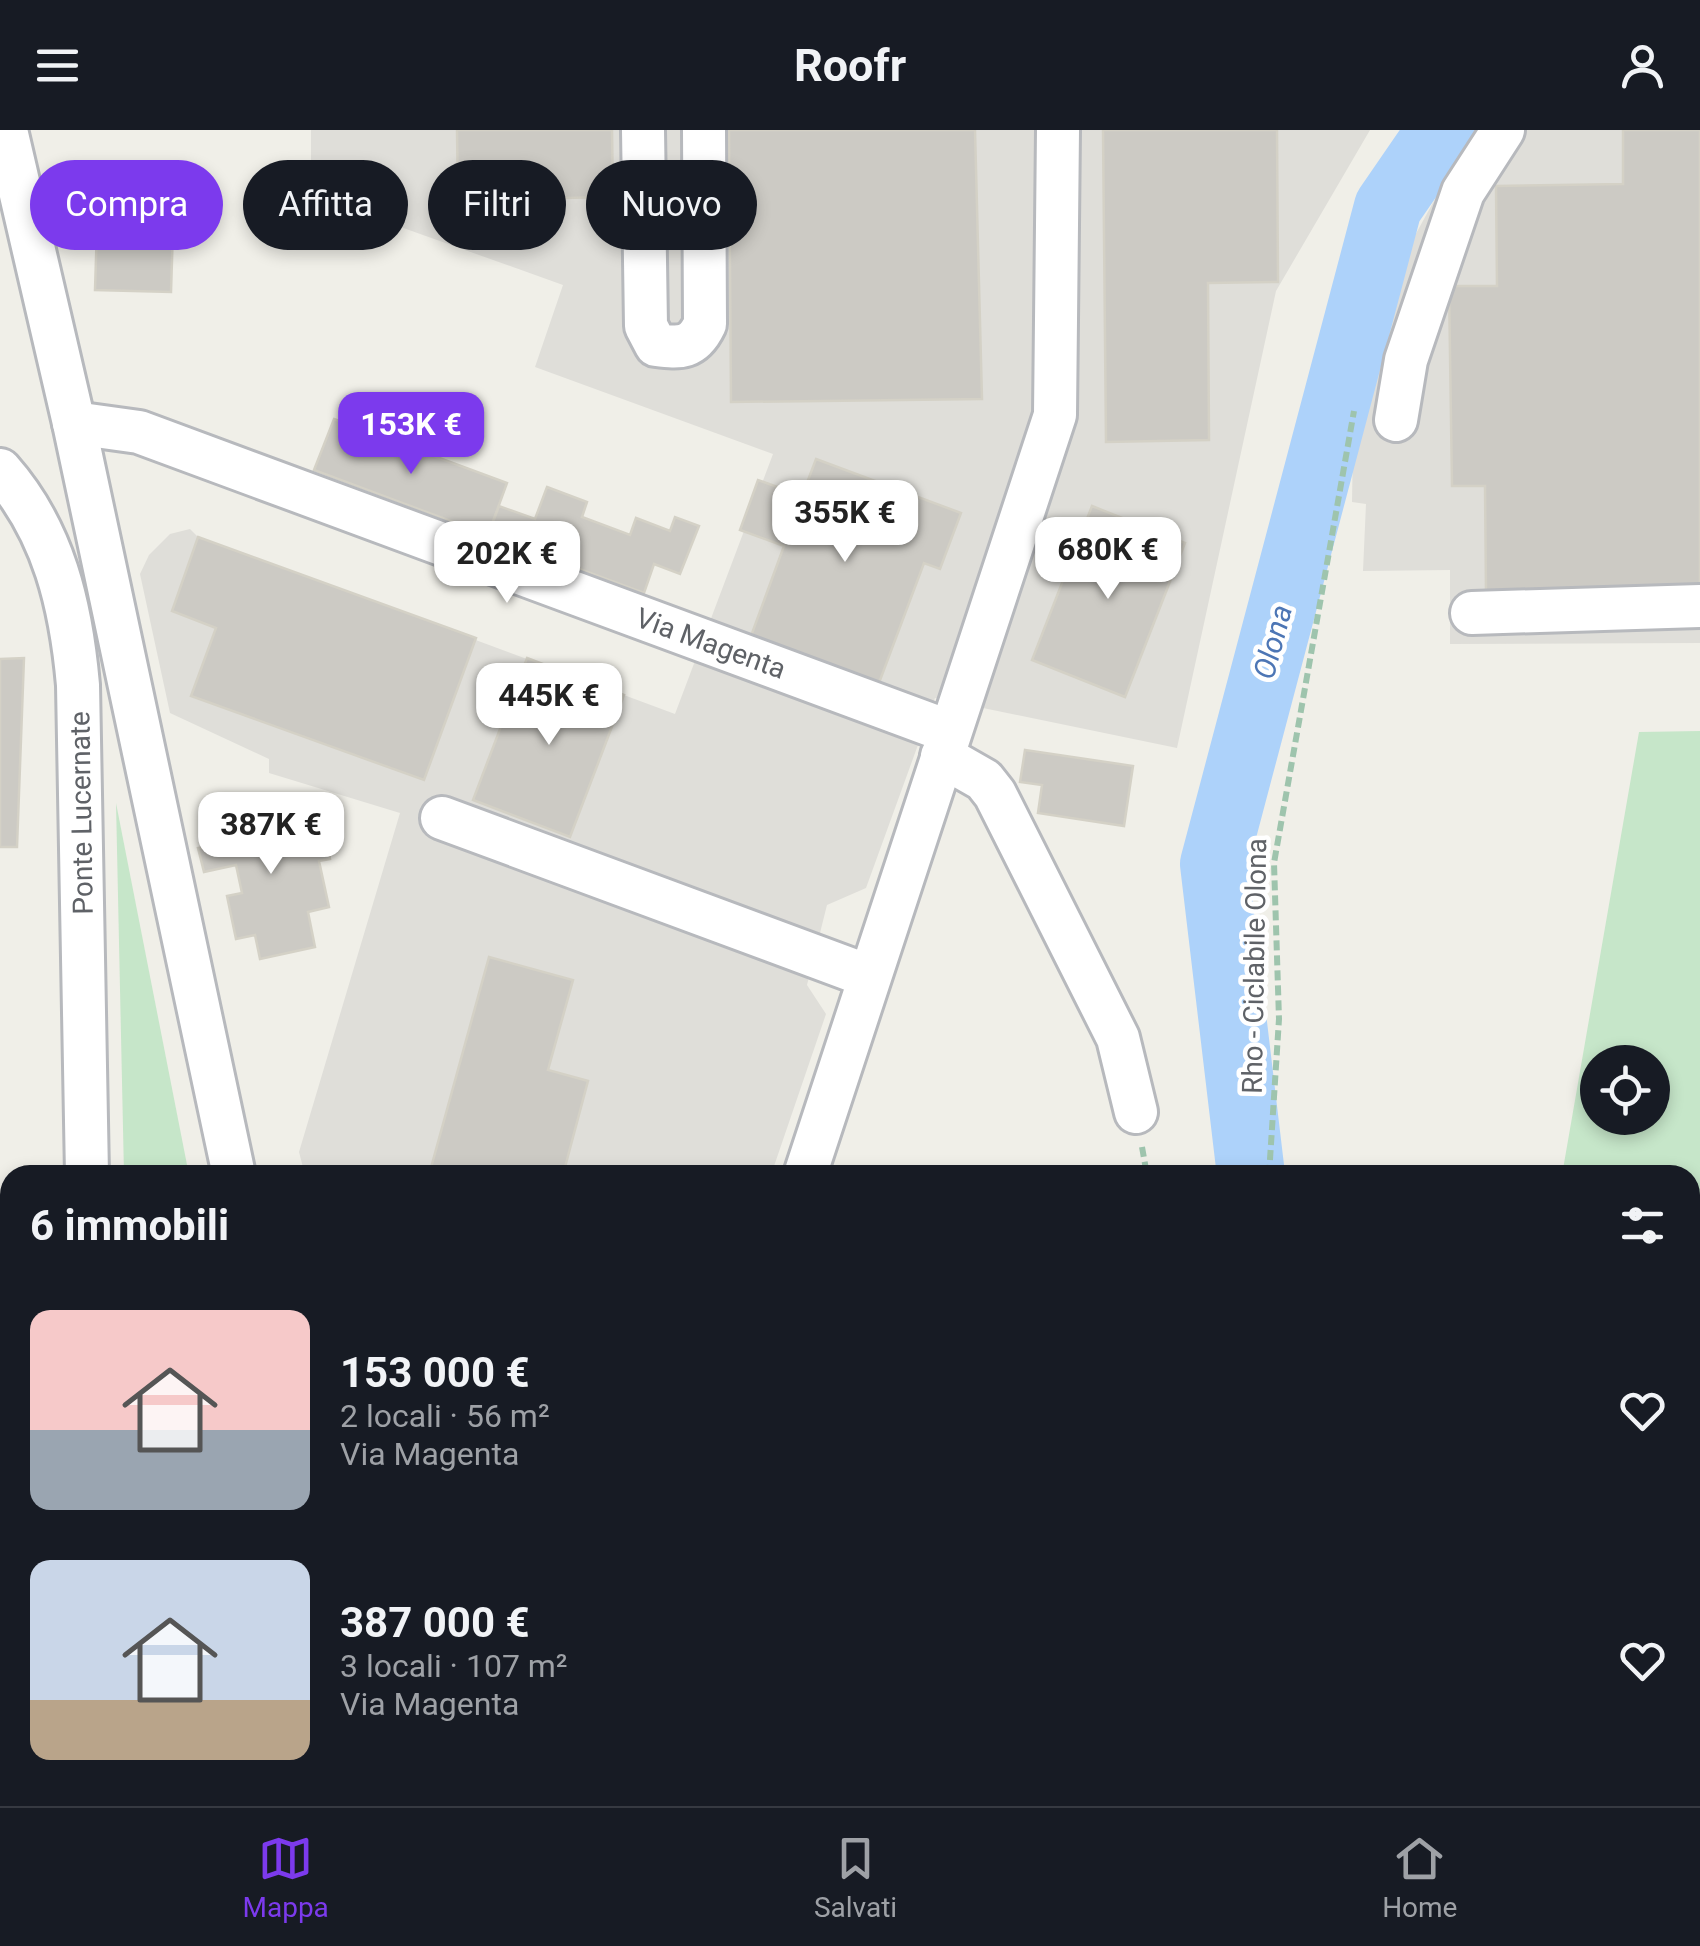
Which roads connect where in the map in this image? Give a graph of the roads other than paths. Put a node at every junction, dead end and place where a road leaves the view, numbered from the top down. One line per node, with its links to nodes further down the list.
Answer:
1 (6, 130): 7 (street)
2 (643, 130): 3 (street)
3 (704, 130)
4 (1058, 130): 11 (street)
5 (1502, 130): 6 (street)
6 (1396, 420)
7 (74, 423): 11 (street, Via Magenta); 16 (street)
8 (0, 470): 15 (street, Ponte Lucernate)
9 (1700, 606): 10 (street)
10 (1472, 613)
11 (946, 744): 13 (street); 14 (street, Via Magenta)
12 (442, 818): 13 (street)
13 (868, 976): 17 (street)
14 (1136, 1112)
15 (87, 1165)
16 (232, 1165)
17 (808, 1165)

